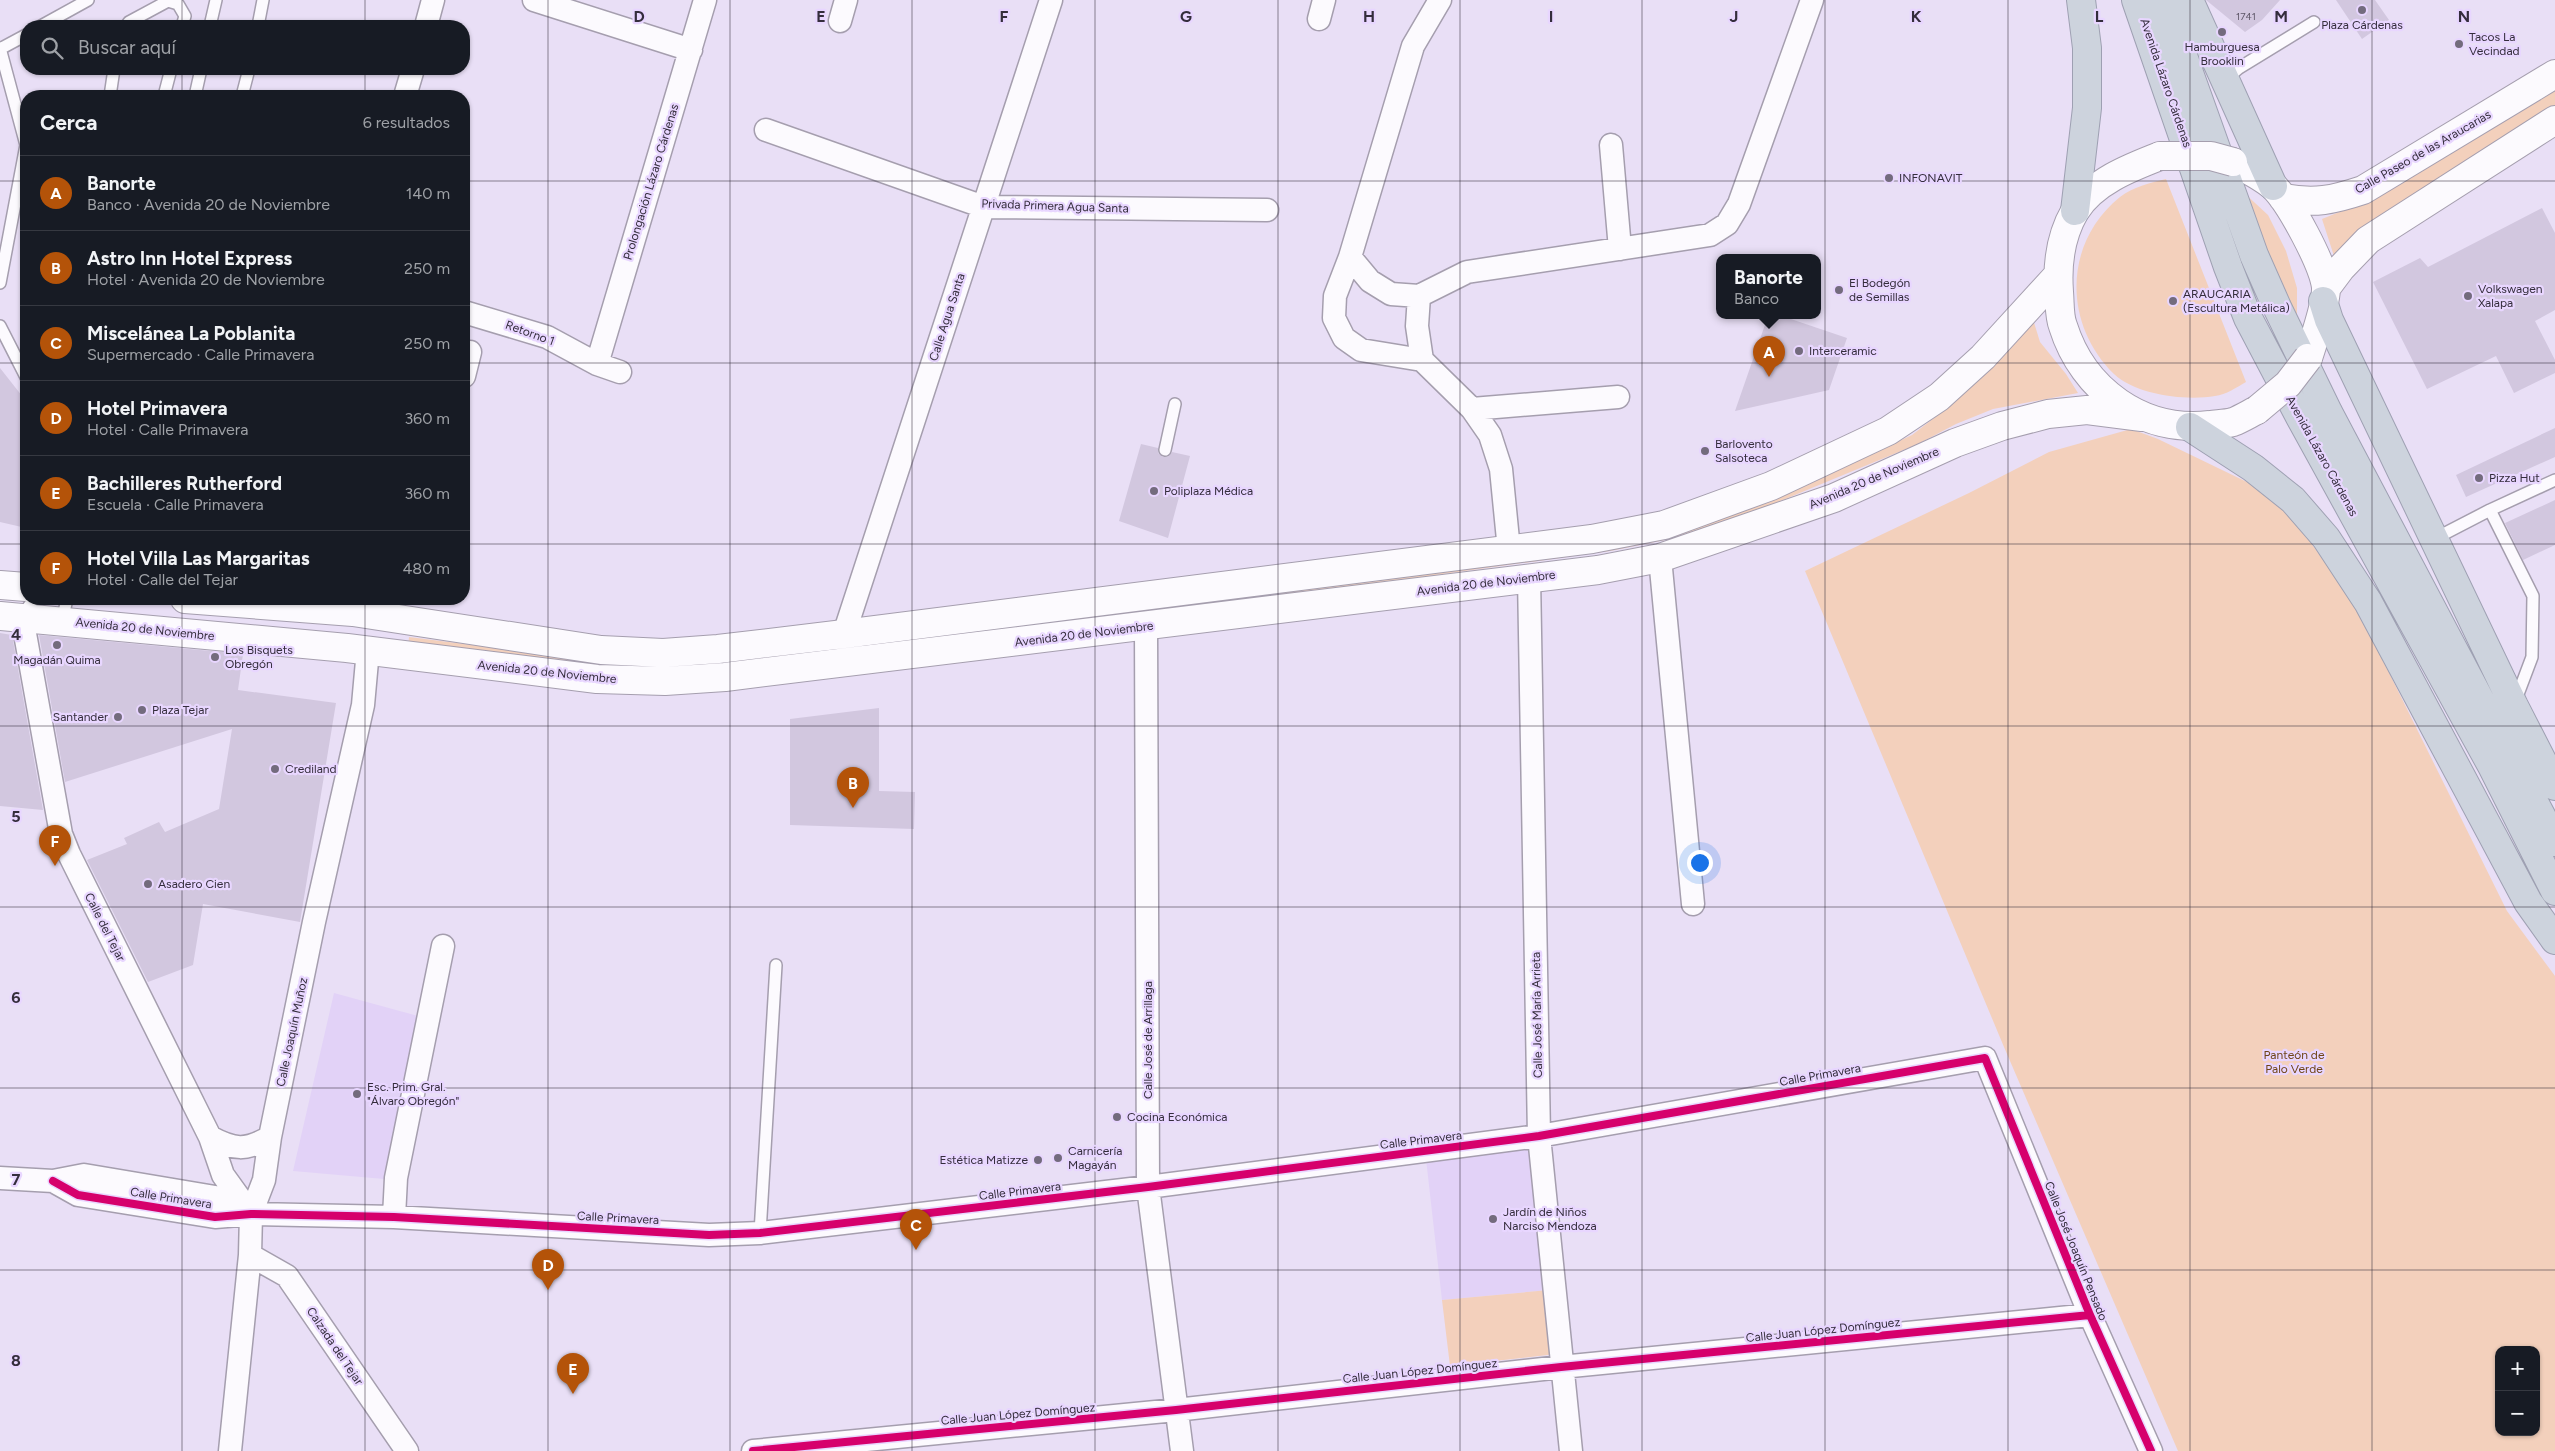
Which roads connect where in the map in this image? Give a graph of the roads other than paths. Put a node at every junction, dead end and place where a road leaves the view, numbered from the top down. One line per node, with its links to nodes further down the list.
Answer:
1 (88, 0): 14 (lane)
2 (216, 0): 17 (lane)
3 (263, 0): 18 (lane)
4 (433, 0): 19 (street)
5 (534, 0): 23 (street)
6 (705, 0): 23 (street, Prolongación Lázaro Cárdenas)
7 (1051, 0): 42 (street, Calle Agua Santa)
8 (1440, 0): 46 (street)
9 (1812, 0): 45 (street)
10 (2082, 0): 44 (highway)
11 (2136, 0): 81 (highway, Avenida Lázaro Cárdenas)
12 (2164, 0): 80 (highway, Avenida Lázaro Cárdenas)
13 (2189, 0): 30 (highway)
14 (52, 20)
15 (132, 20): 16 (lane)
16 (184, 20)
17 (211, 20)
18 (259, 20)
19 (428, 20)
20 (2314, 22): 30 (lane)
21 (20, 38): 22 (lane)
22 (0, 49): 37 (lane)
23 (691, 50): 54 (street, Prolongación Lázaro Cárdenas)
24 (2555, 74): 41 (main road, Calle Paseo de las Araucarias)
25 (113, 75): 31 (lane)
26 (169, 75): 32 (lane)
27 (200, 75): 33 (lane)
28 (248, 75): 34 (lane)
29 (411, 75): 35 (street)
30 (2226, 79): 41 (highway)
31 (111, 90)
32 (166, 90)
33 (196, 90)
34 (244, 90)
35 (407, 90)
36 (2555, 120): 49 (main road)
37 (20, 122)
38 (766, 130): 42 (street, Privada Primera Agua Santa)
39 (1611, 145): 45 (street)
40 (20, 176): 48 (lane)
41 (2278, 192): 44 (main road, bridge); 49 (main road)
42 (984, 207): 43 (street, Privada Primera Agua Santa); 76 (street, Calle Agua Santa)
43 (1267, 210)
44 (2075, 211): 47 (main road)
45 (1620, 249): 50 (street)
46 (1350, 257): 50 (street); 53 (street)
47 (2058, 276): 60 (main road); 66 (main road)
48 (0, 284)
49 (2324, 294): 61 (main road, bridge); 65 (highway)
50 (1419, 296): 53 (street)
51 (470, 314): 54 (street, Retorno 1)
52 (0, 326): 55 (lane)
53 (1422, 360): 59 (street)
54 (597, 364): 56 (street, Retorno 1)
55 (20, 365)
56 (620, 372)
57 (1618, 396): 59 (street)
58 (1175, 404): 62 (lane)
59 (1472, 409): 66 (street)
60 (2142, 417): 61 (main road); 67 (main road, Avenida 20 de Noviembre)
61 (2190, 427): 83 (highway)
62 (1166, 450)
63 (2555, 480): 64 (lane)
64 (2490, 510): 65 (lane); 78 (lane)
65 (2434, 539): 78 (highway)
66 (1509, 550): 76 (main road)
67 (1660, 558): 68 (main road, Avenida 20 de Noviembre); 82 (street)
68 (1529, 577): 75 (main road, Avenida 20 de Noviembre); 87 (street, Calle José María Arrieta)
69 (0, 585): 70 (main road)
70 (20, 587)
71 (344, 605): 72 (main road)
72 (371, 606): 76 (main road); 77 (main road, Calle Joaquín Muñoz)
73 (18, 610): 74 (main road, Avenida 20 de Noviembre); 88 (street, Calle del Tejar)
74 (65, 610): 77 (main road, Avenida 20 de Noviembre)
75 (1146, 626): 77 (main road, Avenida 20 de Noviembre); 91 (street, Calle José de Arrillaga)
76 (844, 634)
77 (368, 650): 89 (street, Calle Joaquín Muñoz)
78 (2514, 706): 79 (highway)
79 (2555, 786)
80 (2555, 842)
81 (2555, 891)
82 (1693, 904)
83 (2555, 940)
84 (443, 946): 93 (street)
85 (776, 965): 94 (lane)
86 (1985, 1058): 87 (street, Calle Primavera); 96 (street, Calle José Joaquín Pensado)
87 (1539, 1136): 91 (street, Calle Primavera); 97 (street, Calle José María Arrieta)
88 (210, 1137): 89 (street); 92 (street, Calle del Tejar)
89 (270, 1137): 92 (street, Calle Joaquín Muñoz)
90 (0, 1178): 92 (street, Calle Primavera)
91 (1148, 1187): 94 (street, Calle Primavera); 98 (street, Calle José de Arrillaga)
92 (250, 1214): 93 (street, Calle Primavera); 95 (street, Calle Joaquín Muñoz)
93 (394, 1217): 94 (street, Calle Primavera)
94 (760, 1232)
95 (250, 1255): 99 (street, Calle Joaquín Muñoz); 100 (street, Calzada del Tejar)
96 (2090, 1316): 97 (street, Calle Juan López Domínguez); 104 (street, Calle José Joaquín Pensado)
97 (1561, 1367): 98 (street, Calle Juan López Domínguez); 103 (street, Calle José María Arrieta)
98 (1176, 1410): 101 (street, Calle Juan López Domínguez); 102 (street, Calle José de Arrillaga)
99 (230, 1451)
100 (407, 1451)
101 (753, 1451)
102 (1182, 1451)
103 (1571, 1451)
104 (2151, 1451)

